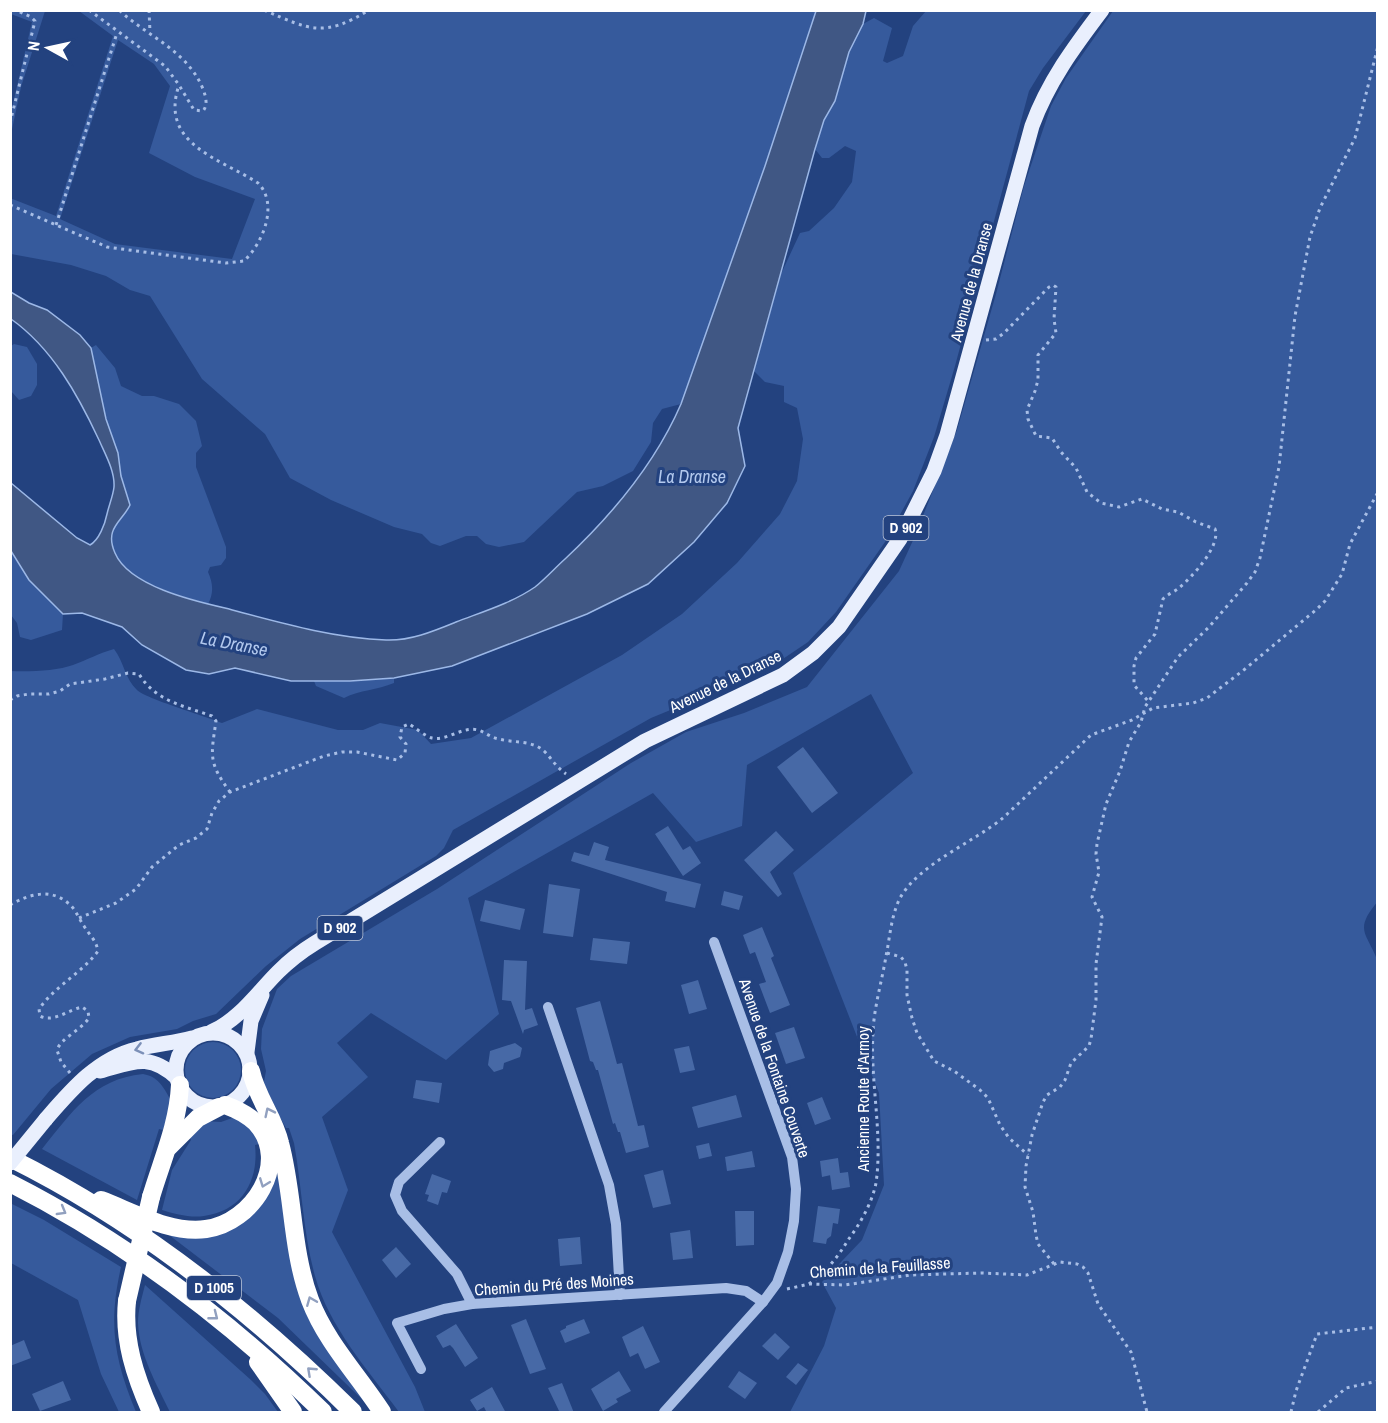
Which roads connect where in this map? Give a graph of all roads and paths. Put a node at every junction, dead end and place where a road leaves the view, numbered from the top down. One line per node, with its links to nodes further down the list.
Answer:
1 (16, 10): 12 (path)
2 (89, 10): 9 (path)
3 (119, 10): 8 (path)
4 (149, 10): 8 (path)
5 (264, 10): 6 (path)
6 (369, 10)
7 (1102, 10): 15 (main road, Avenue de la Dranse / D 902)
8 (150, 32): 11 (path)
9 (117, 33): 11 (path); 14 (path)
10 (1377, 46): 18 (path)
11 (180, 85): 14 (path)
12 (10, 123)
13 (10, 205): 14 (path)
14 (56, 225)
15 (975, 337): 18 (path); 20 (main road, Avenue de la Dranse / D 902)
16 (1377, 492): 19 (path, Ancienne Route d'Armoy)
17 (10, 700): 21 (path)
18 (1149, 702): 19 (path)
19 (1142, 713): 25 (path, Ancienne Route d'Armoy); 38 (path)
20 (578, 782): 21 (path); 26 (main road, Avenue de la Dranse / D 902)
21 (230, 792): 23 (path)
22 (10, 905): 23 (path)
23 (79, 918): 32 (path)
24 (714, 942): 46 (street, Avenue de la Fontaine Couverte)
25 (887, 953): 38 (path); 44 (path, Ancienne Route d'Armoy)
26 (264, 988): 28 (main road, Avenue de la Dranse / D 902); 30 (main road, Avenue de la Dranse / D 902)
27 (548, 1007): 45 (street)
28 (211, 1032): 29 (main road); 30 (main road)
29 (194, 1038): 33 (main road, one-way to 33); 34 (main road)
30 (247, 1053): 31 (main road)
31 (251, 1071): 35 (main road); 56 (highway, one-way to 31)
32 (71, 1074)
33 (90, 1074): 34 (main road); 40 (main road, bridge)
34 (178, 1082): 35 (main road); 37 (highway)
35 (222, 1106): 37 (highway); 42 (highway, one-way to 42)
36 (440, 1142): 47 (street)
37 (168, 1148): 52 (highway, bridge)
38 (1028, 1155): 43 (path)
39 (10, 1158): 42 (highway, D 1005)
40 (10, 1163)
41 (10, 1183): 49 (highway, D 1005, one-way to 49)
42 (59, 1185): 55 (highway, D 1005, one-way to 42)
43 (1054, 1264): 44 (path, Chemin de la Feuillasse); 58 (path, Chemin de la Feuillasse)
44 (809, 1284): 46 (path, Chemin de la Feuillasse)
45 (620, 1295): 46 (street, Chemin du Pré des Moines); 47 (street, Chemin du Pré des Moines)
46 (766, 1299): 57 (street, Avenue de la Fontaine Couverte)
47 (472, 1304): 50 (street, Chemin du Pré des Moines)
48 (1377, 1327): 59 (path)
49 (240, 1336): 53 (highway); 54 (highway, D 1005)
50 (421, 1369)
51 (1377, 1381): 60 (path)
52 (151, 1413)
53 (292, 1413)
54 (323, 1413)
55 (353, 1413)
56 (382, 1413)
57 (664, 1413)
58 (1147, 1413)
59 (1292, 1413)
60 (1318, 1413)

